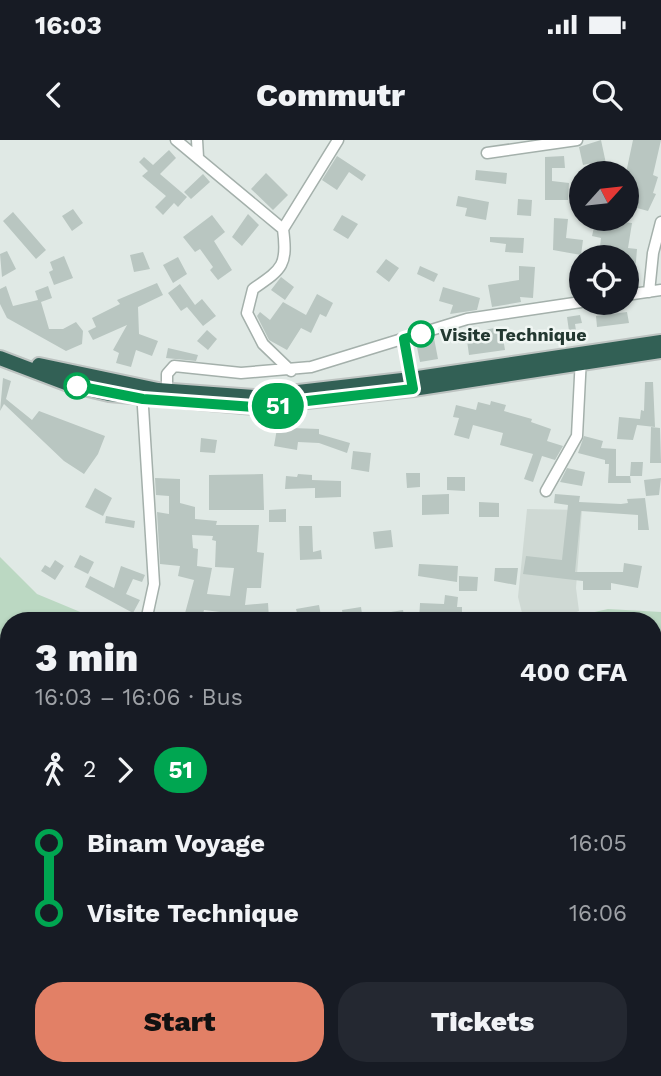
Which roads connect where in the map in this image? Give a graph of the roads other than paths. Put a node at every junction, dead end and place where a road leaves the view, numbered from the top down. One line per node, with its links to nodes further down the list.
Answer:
1 (176, 140): 6 (street)
2 (197, 140): 6 (street)
3 (338, 140): 8 (street)
4 (577, 140): 5 (street)
5 (487, 153)
6 (198, 157): 8 (street)
7 (661, 222): 10 (street)
8 (283, 229): 18 (street)
9 (661, 290): 10 (street)
10 (649, 292): 11 (street)
11 (639, 293)
12 (569, 304): 13 (street)
13 (404, 339): 18 (street); 20 (street)
14 (655, 347): 17 (highway)
15 (0, 349): 22 (highway)
16 (0, 358): 22 (highway)
17 (581, 358): 20 (highway); 24 (street)
18 (291, 370): 19 (street)
19 (241, 373): 21 (street); 23 (street)
20 (412, 384): 22 (highway); 23 (highway)
21 (167, 391): 22 (highway); 23 (highway)
22 (143, 393): 25 (street)
23 (229, 397)
24 (546, 491)
25 (148, 612)

